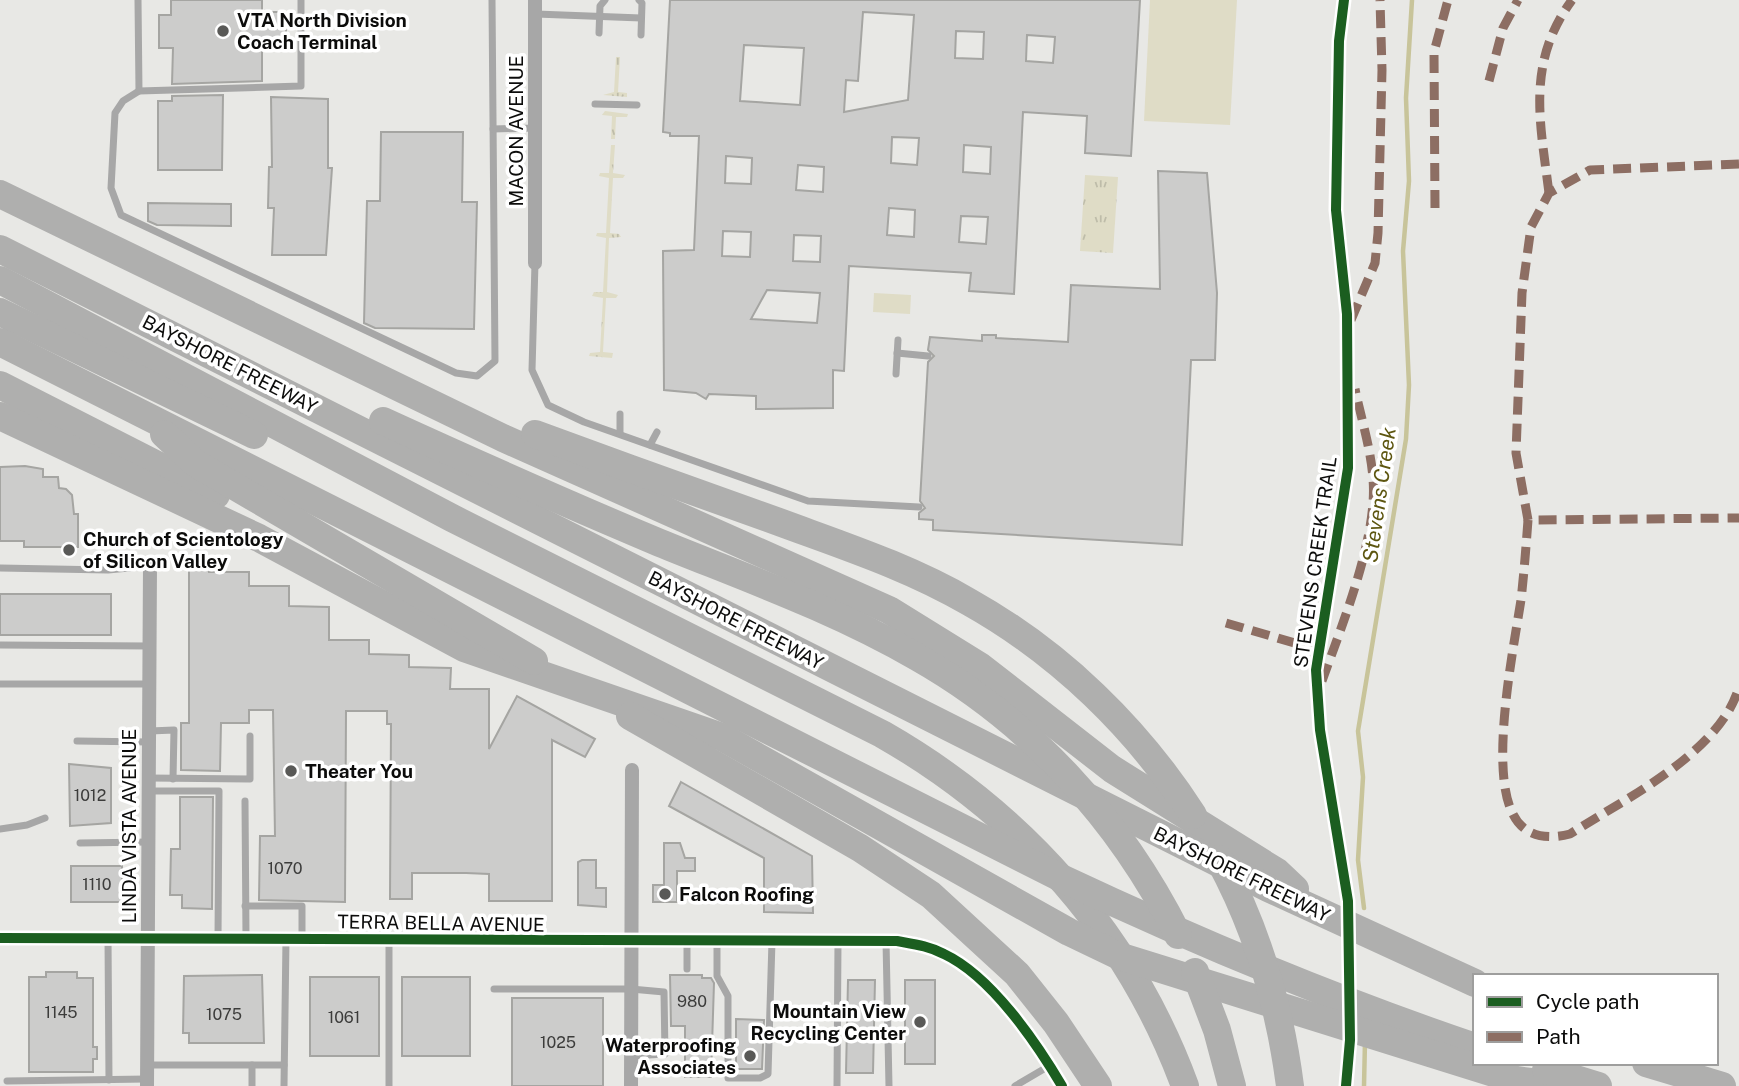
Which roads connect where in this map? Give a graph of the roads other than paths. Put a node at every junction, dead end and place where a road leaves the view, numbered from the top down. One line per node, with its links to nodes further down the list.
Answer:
1 (138, 0): 11 (lane)
2 (301, 0): 11 (lane)
3 (492, 0): 14 (lane)
4 (605, 0): 7 (lane)
5 (639, 0): 8 (lane)
6 (535, 7): 7 (lane); 15 (street, MACON AVENUE)
7 (600, 16): 8 (lane); 9 (lane)
8 (641, 18): 10 (lane)
9 (599, 33)
10 (641, 35)
11 (139, 91): 14 (lane)
12 (596, 104): 13 (lane)
13 (637, 105)
14 (494, 128): 15 (lane)
15 (535, 128): 18 (street, MACON AVENUE)
16 (0, 194): 27 (highway)
17 (0, 249): 25 (highway, BAYSHORE FREEWAY)
18 (535, 263): 35 (lane)
19 (0, 270): 78 (highway)
20 (0, 280): 46 (highway)
21 (0, 312): 46 (highway)
22 (898, 340): 24 (lane)
23 (0, 342): 32 (highway)
24 (897, 353): 26 (lane); 28 (lane)
25 (215, 355): 59 (highway, BAYSHORE FREEWAY); 92 (highway)
26 (928, 356)
27 (348, 362): 59 (highway); 104 (highway)
28 (896, 374)
29 (0, 385): 43 (highway)
30 (0, 407): 37 (highway)
31 (620, 414): 35 (lane)
32 (144, 415): 43 (highway); 79 (highway)
33 (0, 416): 37 (highway)
34 (657, 432): 36 (lane)
35 (620, 433): 36 (lane)
36 (650, 445): 38 (lane)
37 (184, 502): 105 (highway)
38 (919, 507)
39 (150, 566): 40 (lane); 42 (street, LINDA VISTA AVENUE)
40 (0, 568)
41 (0, 645): 42 (lane)
42 (150, 646): 45 (street, LINDA VISTA AVENUE)
43 (538, 663): 101 (highway)
44 (0, 684): 45 (lane)
45 (150, 684): 47 (street, LINDA VISTA AVENUE)
46 (843, 721): 80 (highway)
47 (149, 736): 49 (lane); 51 (lane); 52 (street, LINDA VISTA AVENUE)
48 (250, 736): 51 (lane)
49 (78, 741)
50 (632, 770): 68 (street)
51 (173, 779): 52 (lane)
52 (148, 785): 56 (street, LINDA VISTA AVENUE); 63 (lane)
53 (244, 801): 58 (lane)
54 (45, 818): 55 (lane)
55 (0, 830)
56 (148, 842): 57 (lane); 62 (street, LINDA VISTA AVENUE)
57 (80, 843)
58 (245, 906): 64 (lane); 66 (lane)
59 (1320, 912): 75 (highway, BAYSHORE FREEWAY)
60 (0, 938): 61 (street, TERRA BELLA AVENUE)
61 (108, 938): 62 (street, TERRA BELLA AVENUE); 90 (lane)
62 (148, 938): 63 (street, TERRA BELLA AVENUE); 89 (street, LINDA VISTA AVENUE)
63 (218, 938): 64 (street, TERRA BELLA AVENUE)
64 (246, 938): 65 (street, TERRA BELLA AVENUE)
65 (286, 938): 66 (street, TERRA BELLA AVENUE); 83 (lane)
66 (302, 939): 67 (street, TERRA BELLA AVENUE)
67 (390, 940): 68 (street, TERRA BELLA AVENUE); 95 (lane)
68 (631, 941): 69 (street, TERRA BELLA AVENUE); 77 (street)
69 (687, 941): 70 (street, TERRA BELLA AVENUE); 74 (lane)
70 (717, 941): 71 (street, TERRA BELLA AVENUE); 71 (lane)
71 (772, 941): 72 (street, TERRA BELLA AVENUE)
72 (838, 941): 73 (street, TERRA BELLA AVENUE); 97 (lane)
73 (883, 941): 87 (street, TERRA BELLA AVENUE); 98 (lane)
74 (687, 969)
75 (1473, 982)
76 (494, 989): 77 (lane)
77 (631, 989): 81 (street); 81 (lane)
78 (1473, 1001)
79 (1473, 1046)
80 (1162, 1048): 102 (highway); 103 (highway)
81 (631, 1056): 96 (street)
82 (252, 1065): 83 (lane); 89 (lane); 93 (lane)
83 (284, 1065): 94 (lane)
84 (1530, 1065): 106 (highway)
85 (1653, 1065): 107 (highway)
86 (1708, 1065): 88 (highway)
87 (1049, 1066): 99 (lane); 100 (street, TERRA BELLA AVENUE)
88 (1739, 1074)
89 (147, 1077): 90 (lane)
90 (108, 1080): 91 (lane)
91 (7, 1081)
92 (1231, 1083)
93 (252, 1086)
94 (284, 1086)
95 (389, 1086)
96 (631, 1086)
97 (837, 1086)
98 (889, 1086)
99 (1015, 1086)
100 (1062, 1086)
101 (1098, 1086)
102 (1170, 1086)
103 (1185, 1086)
104 (1290, 1086)
105 (1562, 1086)
106 (1598, 1086)
107 (1722, 1086)

